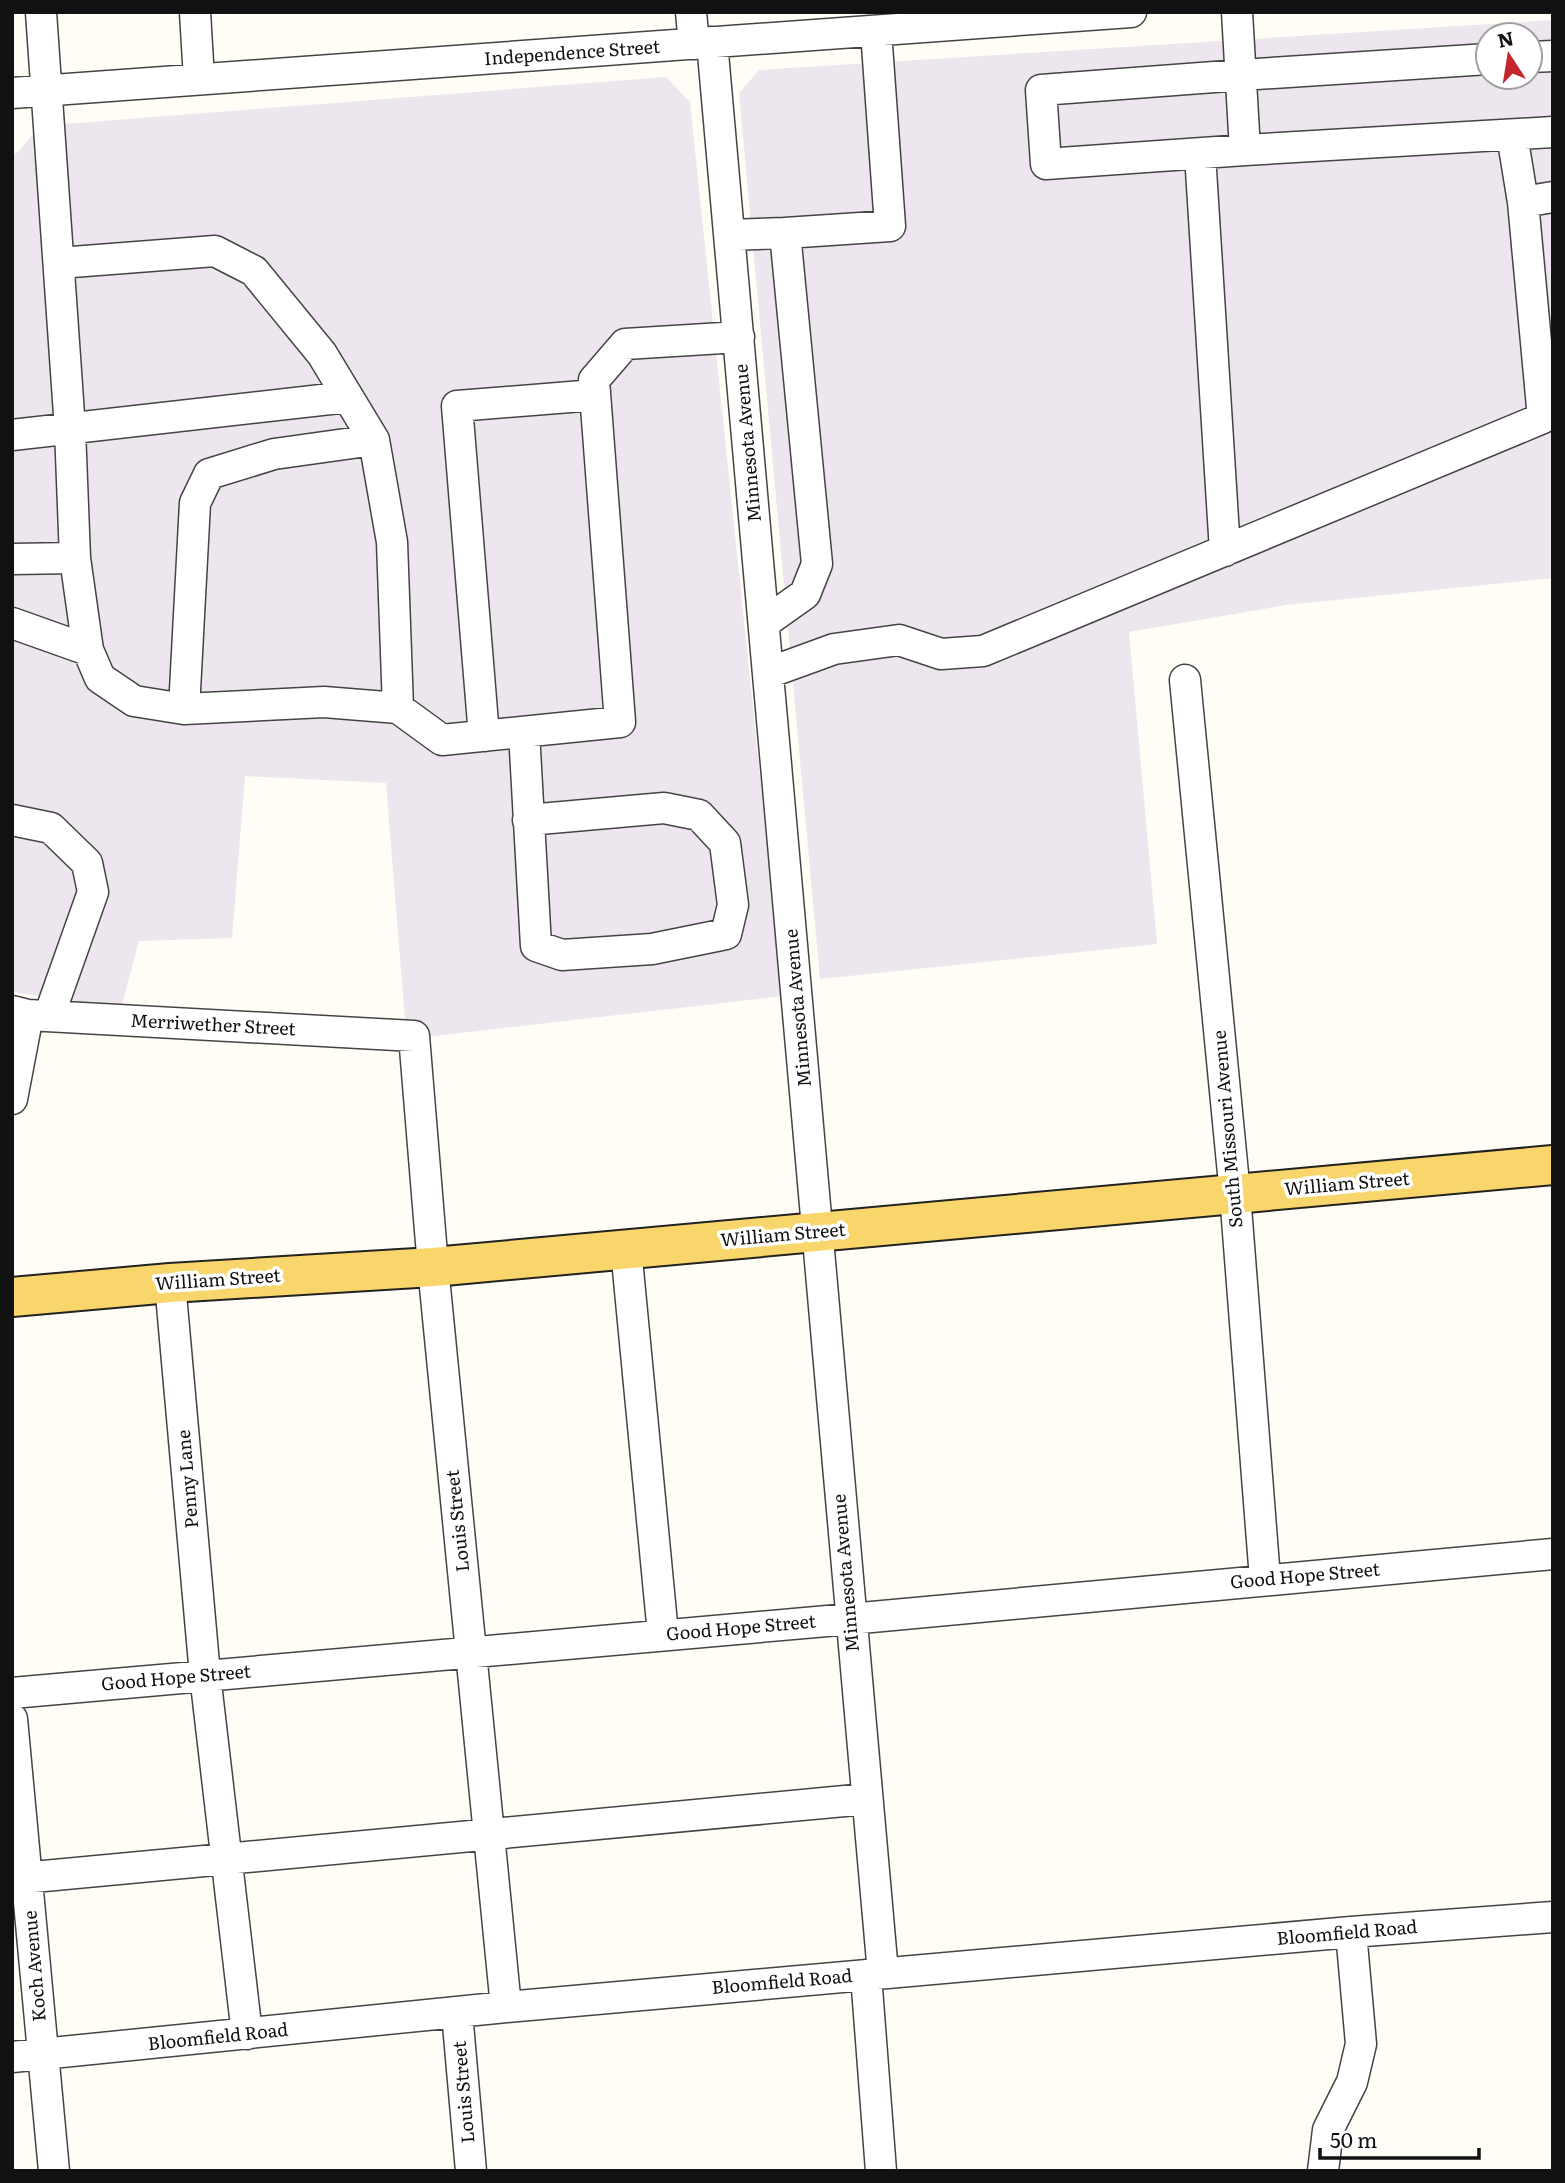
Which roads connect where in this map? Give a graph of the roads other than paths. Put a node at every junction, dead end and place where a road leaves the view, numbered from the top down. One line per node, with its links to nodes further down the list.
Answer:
1 (41, 12): 12 (street)
2 (195, 12): 11 (street)
3 (691, 12): 8 (street, Minnesota Avenue)
4 (1131, 12): 6 (street, Independence Street)
5 (1237, 12): 10 (street)
6 (1026, 16): 7 (street, Independence Street)
7 (876, 31): 8 (street, Independence Street); 20 (street)
8 (703, 43): 11 (street, Independence Street); 21 (street, Minnesota Avenue)
9 (1474, 61): 10 (street)
10 (1241, 75): 16 (street); 17 (street)
11 (199, 79): 12 (street, Independence Street)
12 (47, 91): 13 (street, Independence Street); 22 (street)
13 (12, 93)
14 (1553, 132): 15 (street)
15 (1512, 135): 16 (street); 19 (street)
16 (1245, 150): 17 (street)
17 (1200, 154): 29 (street)
18 (1553, 197): 19 (street)
19 (1523, 202): 29 (street)
20 (785, 233): 21 (street); 33 (street)
21 (730, 235): 23 (street, Minnesota Avenue)
22 (59, 263): 25 (street); 26 (street)
23 (738, 337): 24 (street); 33 (street, Minnesota Avenue)
24 (595, 395): 39 (street); 40 (street)
25 (348, 397): 26 (street); 28 (street)
26 (70, 429): 27 (street); 30 (street)
27 (12, 435)
28 (374, 440): 37 (street); 38 (street)
29 (1225, 551): 35 (street)
30 (75, 558): 31 (street); 34 (street)
31 (12, 559)
32 (12, 623): 34 (street)
33 (764, 623): 35 (street, Minnesota Avenue)
34 (88, 650): 38 (street)
35 (768, 673): 48 (street, Minnesota Avenue)
36 (1185, 680): 47 (street, South Missouri Avenue)
37 (398, 708): 38 (street); 40 (street)
38 (184, 709)
39 (524, 732): 40 (street); 42 (street)
40 (484, 736)
41 (12, 820): 43 (street)
42 (528, 820): 42 (street)
43 (30, 1014): 44 (street, Merriwether Street); 45 (street)
44 (414, 1035): 50 (street, Louis Street)
45 (12, 1099)
46 (1553, 1164): 47 (main road, William Street)
47 (1235, 1194): 48 (main road, William Street); 54 (street, South Missouri Avenue)
48 (818, 1232): 49 (main road, William Street); 55 (street, Minnesota Avenue)
49 (626, 1250): 50 (main road, William Street); 56 (street)
50 (433, 1267): 51 (main road, William Street); 57 (street, Louis Street)
51 (170, 1283): 52 (main road, William Street); 58 (street, Penny Lane)
52 (12, 1297)
53 (1553, 1554): 54 (street, Good Hope Street)
54 (1265, 1580): 55 (street, Good Hope Street)
55 (850, 1619): 56 (street, Good Hope Street); 61 (street, Minnesota Avenue)
56 (663, 1634): 57 (street, Good Hope Street)
57 (471, 1651): 58 (street, Good Hope Street); 62 (street, Louis Street)
58 (205, 1675): 59 (street, Good Hope Street); 63 (street, Penny Lane)
59 (12, 1693)
60 (12, 1719): 64 (street, Koch Avenue)
61 (866, 1799): 62 (street); 67 (street, Minnesota Avenue)
62 (489, 1836): 63 (street); 68 (street, Louis Street)
63 (227, 1860): 64 (street); 70 (street, Penny Lane)
64 (20, 1878): 71 (street, Koch Avenue)
65 (1553, 1917): 66 (street, Bloomfield Road)
66 (1352, 1932): 67 (street, Bloomfield Road); 76 (street)
67 (874, 1974): 68 (street, Bloomfield Road); 75 (street, Minnesota Avenue)
68 (506, 2007): 69 (street, Bloomfield Road)
69 (457, 2013): 70 (street, Bloomfield Road); 74 (street, Louis Street)
70 (247, 2034): 71 (street, Bloomfield Road)
71 (43, 2054): 72 (street, Bloomfield Road); 73 (street, Koch Avenue)
72 (12, 2057)
73 (54, 2171)
74 (471, 2171)
75 (881, 2171)
76 (1323, 2171)

